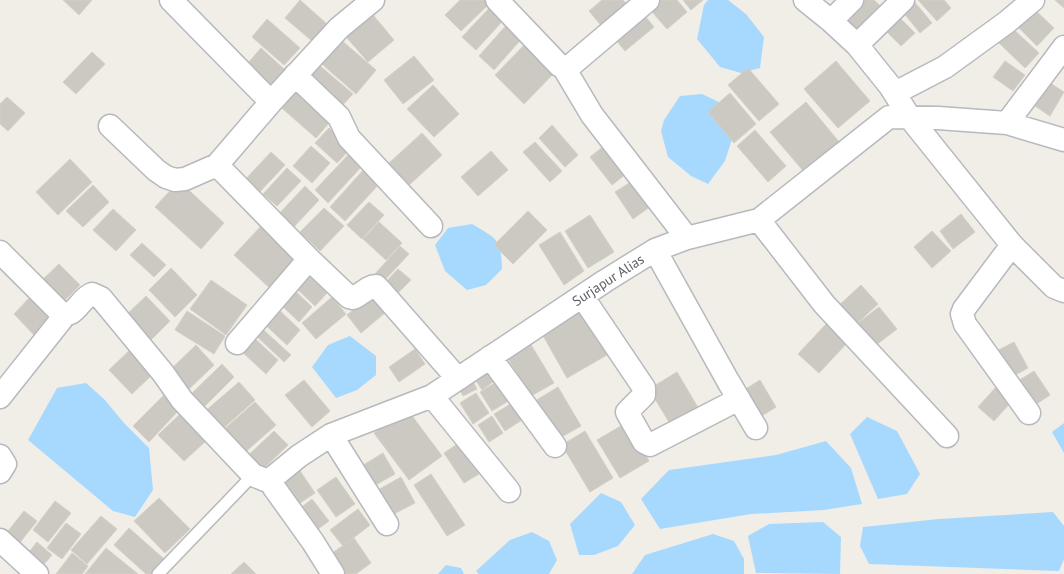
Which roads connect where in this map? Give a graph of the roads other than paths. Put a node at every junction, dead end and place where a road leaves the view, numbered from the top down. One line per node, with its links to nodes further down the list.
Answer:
1 (171, 0): 15 (street)
2 (373, 0): 13 (street)
3 (497, 0): 12 (street)
4 (648, 0): 12 (street)
5 (805, 0): 9 (street)
6 (852, 0): 9 (street)
7 (903, 0): 10 (street)
8 (1032, 0): 14 (street)
9 (831, 21): 10 (street)
10 (857, 45): 14 (street)
11 (1064, 47): 17 (street)
12 (564, 68): 23 (street)
13 (295, 76): 15 (street); 22 (street)
14 (894, 94): 16 (street)
15 (271, 102): 20 (street)
16 (910, 118): 17 (street, Surjapur Alias); 21 (street, Surjapur Alias); 24 (street)
17 (1007, 123): 19 (street, Surjapur Alias)
18 (110, 126): 20 (street)
19 (1064, 140)
20 (217, 165): 27 (street)
21 (759, 220): 23 (street, Surjapur Alias); 40 (street)
22 (432, 226)
23 (686, 238): 25 (street, Surjapur Alias)
24 (1012, 245): 28 (street); 37 (street)
25 (655, 250): 29 (street, Surjapur Alias); 36 (street)
26 (0, 252): 30 (street)
27 (309, 259): 31 (street); 33 (street)
28 (1064, 291)
29 (582, 296): 32 (street, Surjapur Alias); 36 (street)
30 (65, 315): 35 (street); 44 (street)
31 (238, 343)
32 (490, 357): 33 (street, Surjapur Alias); 41 (street)
33 (458, 379): 34 (street, Surjapur Alias)
34 (432, 396): 39 (street, Surjapur Alias); 45 (street)
35 (0, 398)
36 (739, 399): 38 (street)
37 (1029, 413)
38 (756, 428)
39 (331, 435): 44 (street, Surjapur Alias); 46 (street)
40 (947, 436)
41 (555, 446)
42 (0, 456): 43 (street)
43 (0, 472)
44 (261, 479): 49 (lane); 50 (street)
45 (509, 490)
46 (387, 524)
47 (0, 540): 48 (street)
48 (37, 574)
49 (158, 574)
50 (333, 574)

